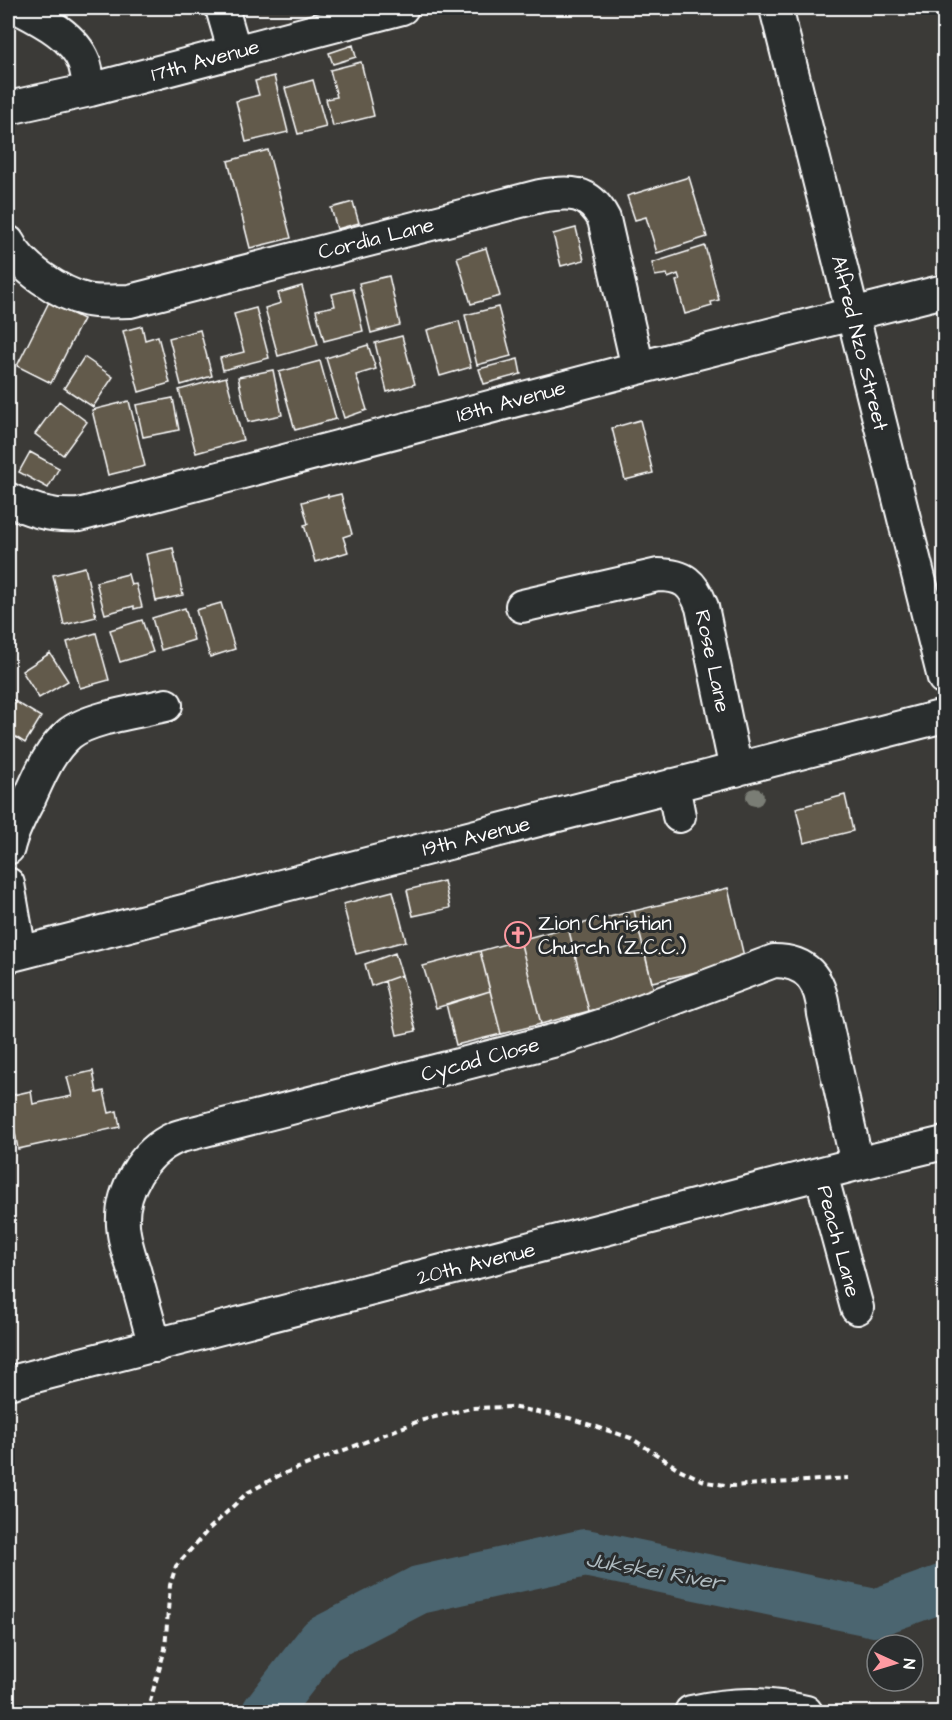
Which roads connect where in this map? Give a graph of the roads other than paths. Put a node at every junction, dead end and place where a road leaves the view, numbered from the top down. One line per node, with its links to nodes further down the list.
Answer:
1 (19, 8): 6 (street)
2 (222, 8): 5 (street)
3 (402, 8): 5 (street, 17th Avenue)
4 (776, 8): 10 (street, Alfred Nzo Street)
5 (235, 53): 6 (street, 17th Avenue)
6 (90, 90): 7 (street, 17th Avenue)
7 (8, 108)
8 (8, 242): 11 (street, Cordia Lane)
9 (945, 291): 10 (street, 18th Avenue)
10 (852, 314): 11 (street, 18th Avenue); 14 (street, Alfred Nzo Street)
11 (638, 368): 12 (street, 18th Avenue)
12 (8, 499)
13 (522, 606): 17 (street, Rose Lane)
14 (945, 678)
15 (166, 705): 20 (street)
16 (945, 716): 17 (street, 19th Avenue)
17 (736, 770): 18 (street, 19th Avenue)
18 (674, 785): 19 (street); 22 (street, 19th Avenue)
19 (679, 816)
20 (8, 848)
21 (8, 884): 22 (street)
22 (14, 954)
23 (944, 1144): 24 (street, 20th Avenue)
24 (857, 1164): 25 (street, 20th Avenue); 27 (street, Cycad Close)
25 (820, 1174): 26 (street, Peach Lane); 27 (street, 20th Avenue)
26 (858, 1308)
27 (155, 1346): 28 (street, 20th Avenue)
28 (8, 1383)
29 (691, 1713): 30 (street)
30 (806, 1713)

